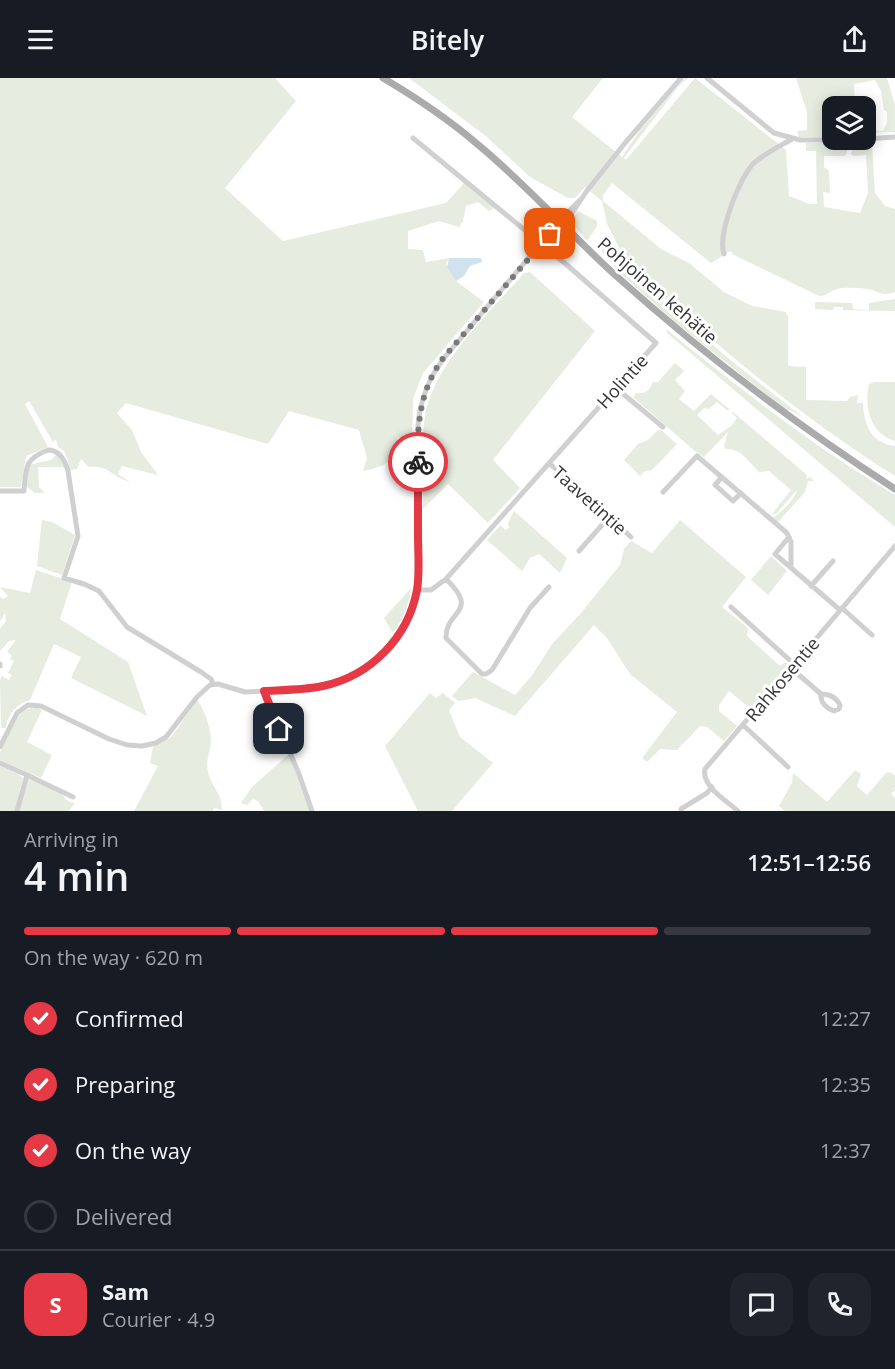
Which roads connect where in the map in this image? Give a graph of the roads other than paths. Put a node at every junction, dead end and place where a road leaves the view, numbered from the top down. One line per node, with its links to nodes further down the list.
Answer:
1 (383, 78): 9 (main road, Pohjoinen kehätie)
2 (681, 78): 9 (street)
3 (707, 78): 7 (street)
4 (895, 137): 6 (street)
5 (413, 138): 10 (street, Holintie)
6 (876, 138)
7 (792, 139): 8 (street); 11 (street)
8 (822, 140)
9 (560, 223): 10 (street); 16 (main road, Pohjoinen kehätie)
10 (541, 244): 12 (street, Holintie); 30 (street)
11 (724, 254)
12 (616, 388): 13 (street); 14 (street, Holintie)
13 (663, 427)
14 (549, 463): 20 (street, Taavetintie); 27 (street, Holintie)
15 (722, 477): 18 (street); 19 (street); 19 (street)
16 (895, 489)
17 (0, 491): 35 (street)
18 (663, 492)
19 (741, 493): 22 (street)
20 (609, 517): 21 (street, Taavetintie); 24 (street)
21 (631, 537)
22 (789, 537): 26 (street); 26 (street)
23 (895, 546): 32 (street, Rahkosentie)
24 (579, 551)
25 (833, 561): 28 (street)
26 (791, 568): 28 (street)
27 (446, 579): 29 (street); 30 (street, Holintie)
28 (811, 586): 32 (street)
29 (549, 587)
30 (417, 590): 36 (street)
31 (731, 607): 34 (street)
32 (841, 609): 33 (street); 34 (street, Rahkosentie)
33 (872, 635)
34 (793, 666): 37 (street); 38 (street, Rahkosentie)
35 (213, 684): 36 (street); 40 (street)
36 (264, 691): 49 (street)
37 (821, 694)
38 (743, 725): 43 (street); 45 (street, Rahkosentie)
39 (0, 729): 40 (street)
40 (6, 734): 41 (street)
41 (0, 747)
42 (0, 764): 44 (street)
43 (788, 767)
44 (27, 775): 46 (street); 48 (street)
45 (712, 788): 47 (street); 50 (street)
46 (73, 797)
47 (681, 809)
48 (17, 811)
49 (312, 811)
50 (738, 811)

